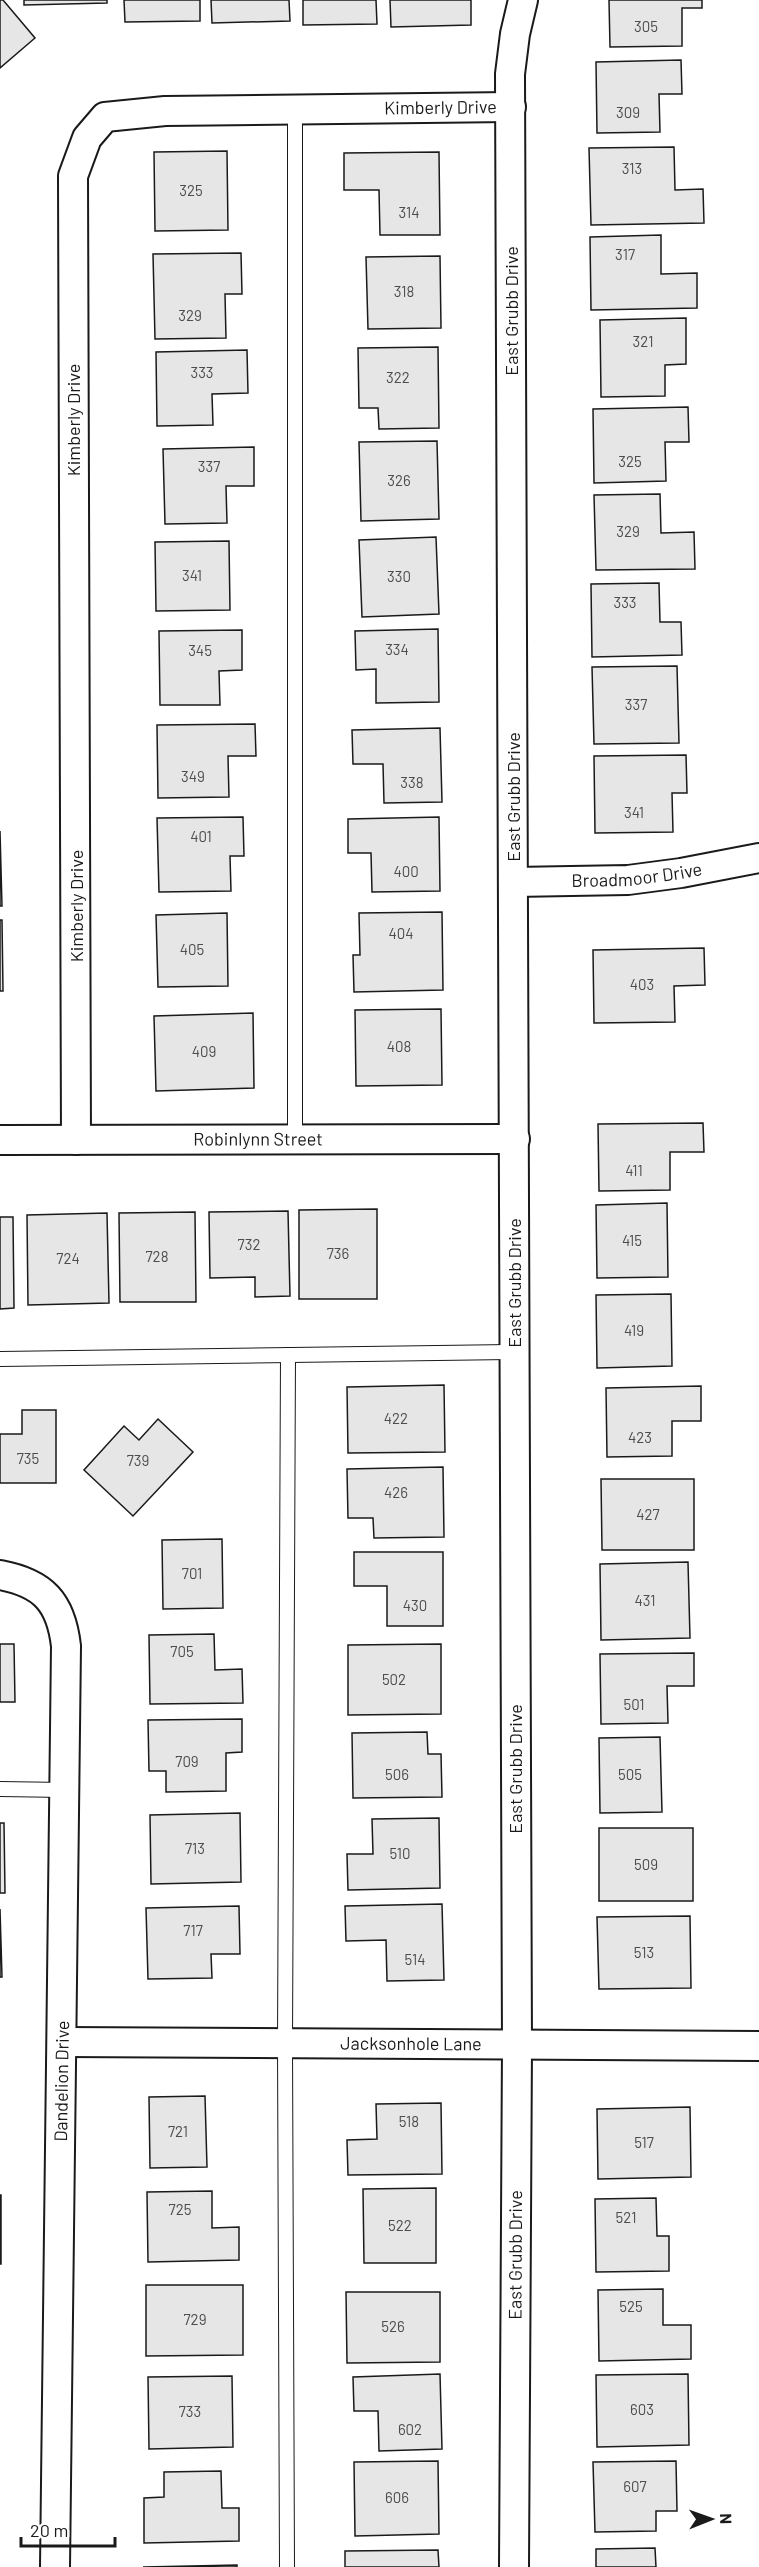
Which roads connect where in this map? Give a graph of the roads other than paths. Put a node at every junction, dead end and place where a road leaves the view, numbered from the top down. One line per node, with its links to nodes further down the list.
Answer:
1 (523, 0): 2 (street, East Grubb Drive)
2 (511, 107): 3 (street, Kimberly Drive); 5 (street, East Grubb Drive)
3 (295, 110): 6 (lane); 9 (street, Kimberly Drive)
4 (759, 858): 5 (street, Broadmoor Drive)
5 (514, 882): 7 (street, East Grubb Drive)
6 (295, 1139): 7 (street, Robinlynn Street); 9 (street, Robinlynn Street)
7 (515, 1139): 10 (street, East Grubb Drive)
8 (0, 1140): 9 (street, Robinlynn Street)
9 (76, 1140)
10 (515, 1352): 11 (lane); 18 (street, East Grubb Drive)
11 (288, 1355): 12 (lane); 17 (lane)
12 (0, 1359)
13 (0, 1575): 15 (street, Dandelion Drive)
14 (0, 1789): 15 (lane)
15 (65, 1790): 16 (street, Dandelion Drive)
16 (63, 2042): 17 (street, Jacksonhole Lane); 20 (street, Dandelion Drive)
17 (285, 2044): 18 (street, Jacksonhole Lane); 21 (lane)
18 (517, 2046): 19 (street, Jacksonhole Lane); 22 (street, East Grubb Drive)
19 (759, 2046)
20 (55, 2567)
21 (286, 2567)
22 (514, 2567)

